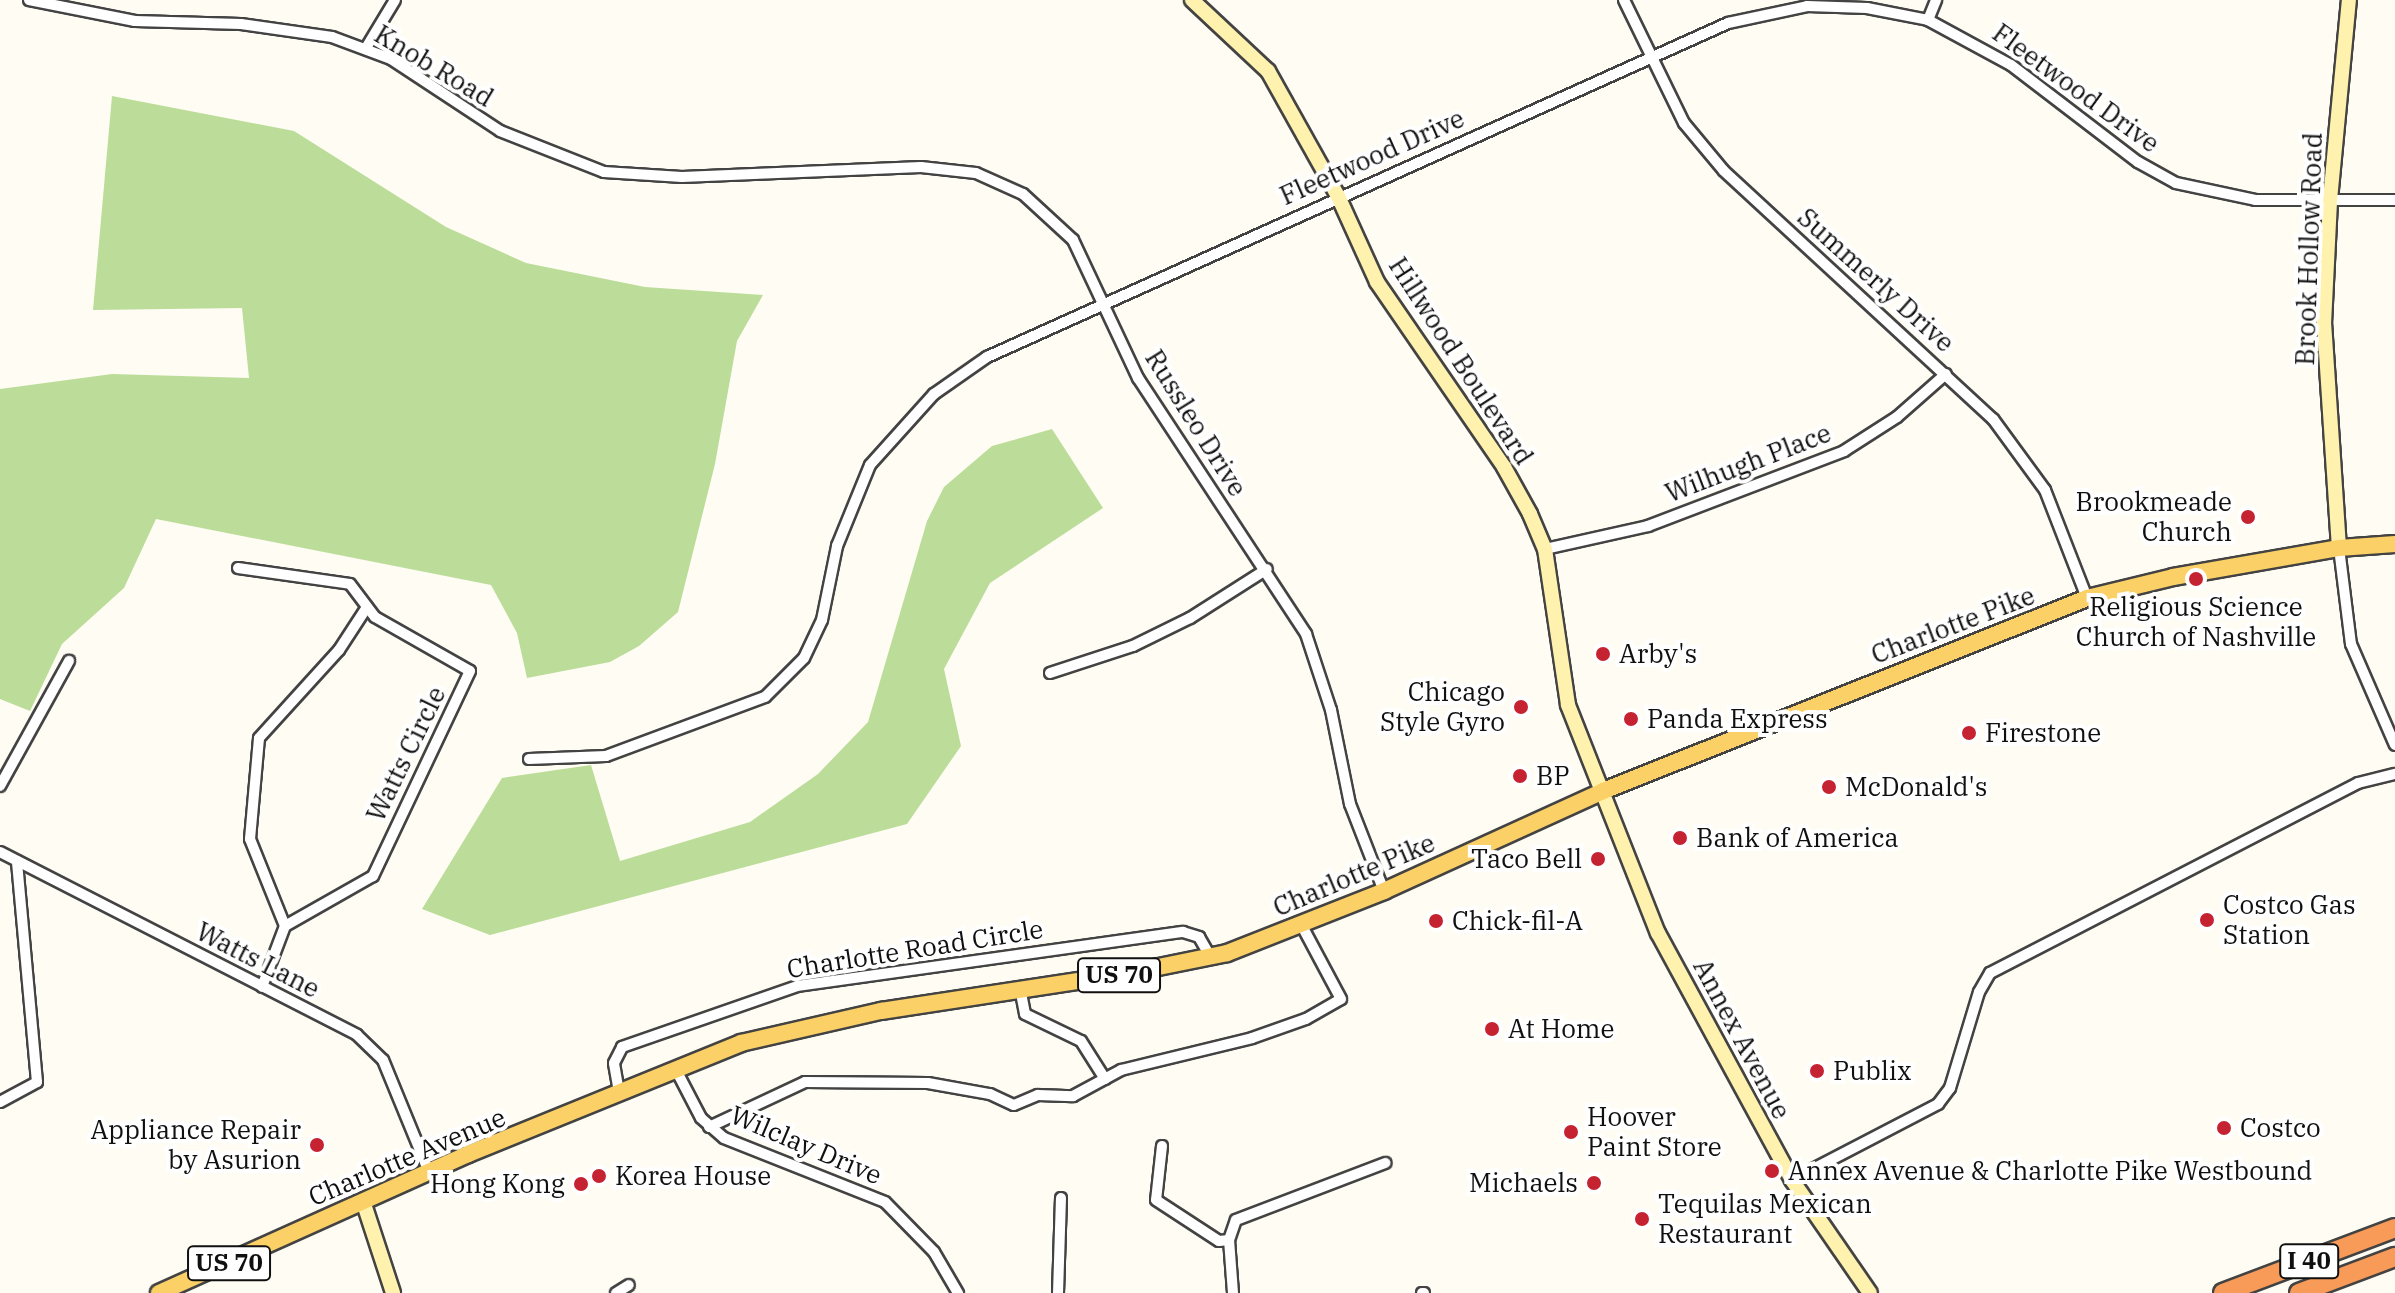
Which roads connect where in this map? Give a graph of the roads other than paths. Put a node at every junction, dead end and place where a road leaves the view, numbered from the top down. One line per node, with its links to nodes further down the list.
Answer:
1 (29, 0): 8 (street, Knob Road)
2 (395, 0): 8 (street)
3 (1192, 0): 11 (street, Hillwood Boulevard)
4 (1624, 0): 9 (street, Summerly Drive)
5 (1936, 0): 7 (street)
6 (2349, 0): 12 (street, Brook Hollow Road)
7 (1928, 20): 9 (street, Fleetwood Drive); 12 (street, Fleetwood Drive)
8 (366, 48): 10 (street, Knob Road)
9 (1649, 57): 11 (street, Fleetwood Drive); 15 (street, Summerly Drive)
10 (810, 174): 14 (street, Russleo Drive)
11 (1338, 196): 14 (street, Fleetwood Drive); 18 (street, Hillwood Boulevard)
12 (2330, 200): 13 (street, Fleetwood Drive); 17 (street, Brook Hollow Road)
13 (2395, 200)
14 (1105, 307): 20 (street, Russleo Drive); 26 (street, Fleetwood Drive)
15 (1946, 374): 18 (street, Wilhugh Place); 21 (street, Summerly Drive)
16 (2395, 544): 17 (main road, Charlotte Pike / US 70)
17 (2339, 548): 21 (main road, Charlotte Pike / US 70); 25 (street)
18 (1545, 549): 29 (street, Hillwood Boulevard)
19 (238, 568): 22 (street, Watts Circle)
20 (1267, 569): 24 (street); 32 (street, Russleo Drive)
21 (2087, 598): 29 (main road, Charlotte Pike / US 70)
22 (367, 607): 34 (street); 34 (street, Watts Circle)
23 (69, 661): 28 (street)
24 (1050, 673)
25 (2395, 745)
26 (529, 759)
27 (2395, 774): 46 (street)
28 (0, 786)
29 (1603, 791): 32 (main road, Charlotte Pike / US 70); 46 (street, Annex Avenue)
30 (0, 852): 31 (street, Watts Lane)
31 (17, 861): 36 (street, Watts Lane); 41 (street)
32 (1384, 891): 33 (main road, Charlotte Pike / US 70)
33 (1301, 924): 35 (main road, Charlotte Pike / US 70); 39 (street)
34 (285, 926): 36 (street)
35 (1210, 956): 37 (main road, Charlotte Pike / US 70); 40 (street, Charlotte Road Circle)
36 (262, 987): 45 (street, Watts Lane)
37 (1020, 988): 38 (main road, Charlotte Pike / US 70); 39 (street)
38 (675, 1068): 40 (main road, Charlotte Avenue / US 70); 42 (street, Wilclay Drive)
39 (1105, 1079): 42 (street)
40 (619, 1092): 45 (main road, Charlotte Avenue / US 70)
41 (0, 1102)
42 (709, 1127): 56 (street, Wilclay Drive)
43 (1162, 1146): 50 (street)
44 (1385, 1163): 50 (street)
45 (429, 1172): 48 (main road, Charlotte Avenue / US 70)
46 (1792, 1180): 59 (street, Annex Avenue)
47 (1061, 1198): 57 (street)
48 (363, 1201): 53 (main road, Charlotte Avenue / US 70); 54 (street)
49 (2395, 1228): 60 (highway, I 40)
50 (1229, 1240): 58 (street)
51 (2395, 1257): 61 (highway, I 40)
52 (629, 1285): 55 (street)
53 (159, 1293)
54 (393, 1293)
55 (616, 1293)
56 (958, 1293)
57 (1058, 1293)
58 (1233, 1293)
59 (1870, 1293)
60 (2223, 1293)
61 (2299, 1293)

